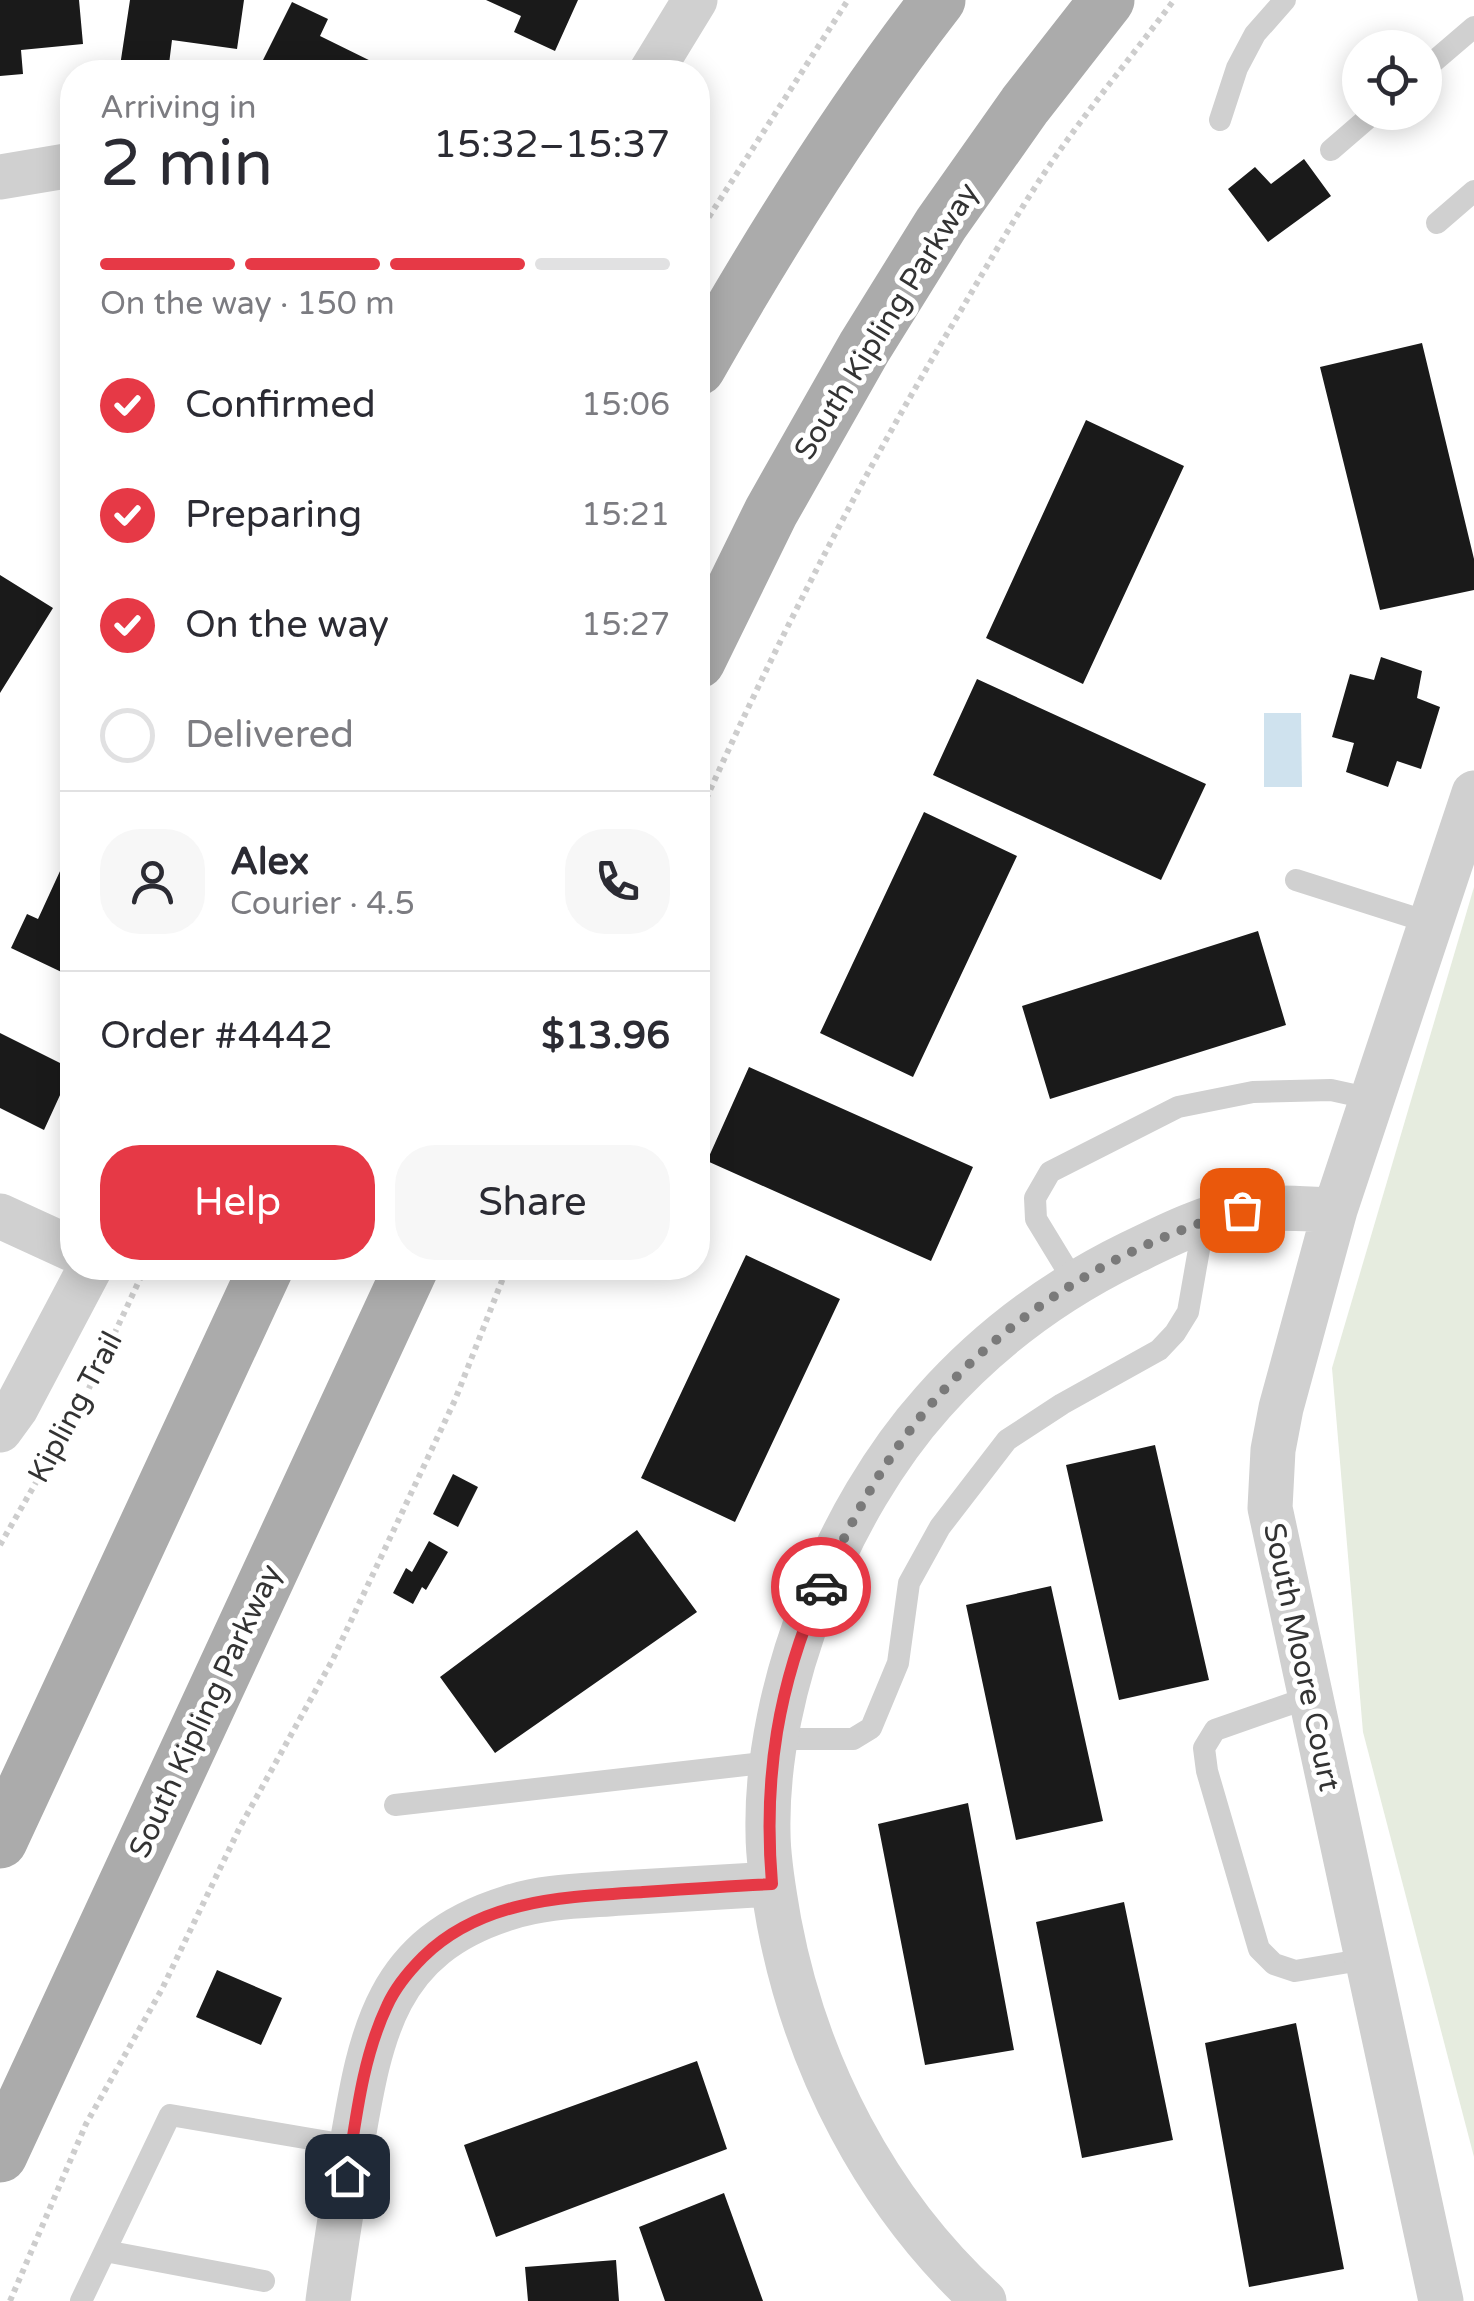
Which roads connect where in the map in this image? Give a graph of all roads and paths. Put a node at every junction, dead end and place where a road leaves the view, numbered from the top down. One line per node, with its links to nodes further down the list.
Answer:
1 (695, 0): 9 (street)
2 (848, 0): 16 (path)
3 (938, 0): 18 (main road)
4 (1107, 0): 19 (main road, South Kipling Parkway)
5 (1174, 0): 20 (path)
6 (1284, 0): 10 (lane)
7 (1474, 28): 8 (lane)
8 (1442, 55)
9 (658, 60)
10 (1220, 120)
11 (1354, 130): 12 (lane)
12 (1330, 150)
13 (60, 167): 14 (street)
14 (0, 177)
15 (1474, 192): 17 (lane)
16 (710, 215)
17 (1437, 224)
18 (710, 346)
19 (710, 637)
20 (710, 791)
21 (1474, 792): 23 (street, South Moore Court)
22 (1296, 880): 23 (lane)
23 (1431, 923): 24 (street, South Moore Court)
24 (1372, 1099): 25 (street, South Moore Court); 34 (lane)
25 (1335, 1210): 27 (street); 37 (street, South Moore Court)
26 (0, 1216): 28 (street)
27 (1204, 1221): 34 (street); 38 (lane)
28 (60, 1244)
29 (84, 1280): 35 (street)
30 (139, 1280): 36 (path, Kipling Trail)
31 (260, 1280): 40 (main road)
32 (405, 1280): 44 (main road, South Kipling Parkway)
33 (502, 1280): 47 (path)
34 (1076, 1283): 38 (street)
35 (0, 1430)
36 (0, 1545)
37 (1310, 1697): 42 (street, South Moore Court); 42 (lane)
38 (774, 1750): 39 (lane); 41 (street)
39 (395, 1805)
40 (0, 1841)
41 (772, 1884): 43 (street); 50 (street)
42 (1367, 1959): 51 (street, South Moore Court)
43 (352, 2146): 45 (lane); 49 (street)
44 (0, 2155)
45 (105, 2251): 46 (lane); 48 (lane)
46 (264, 2280)
47 (10, 2301)
48 (81, 2301)
49 (328, 2301)
50 (984, 2301)
51 (1441, 2301)

